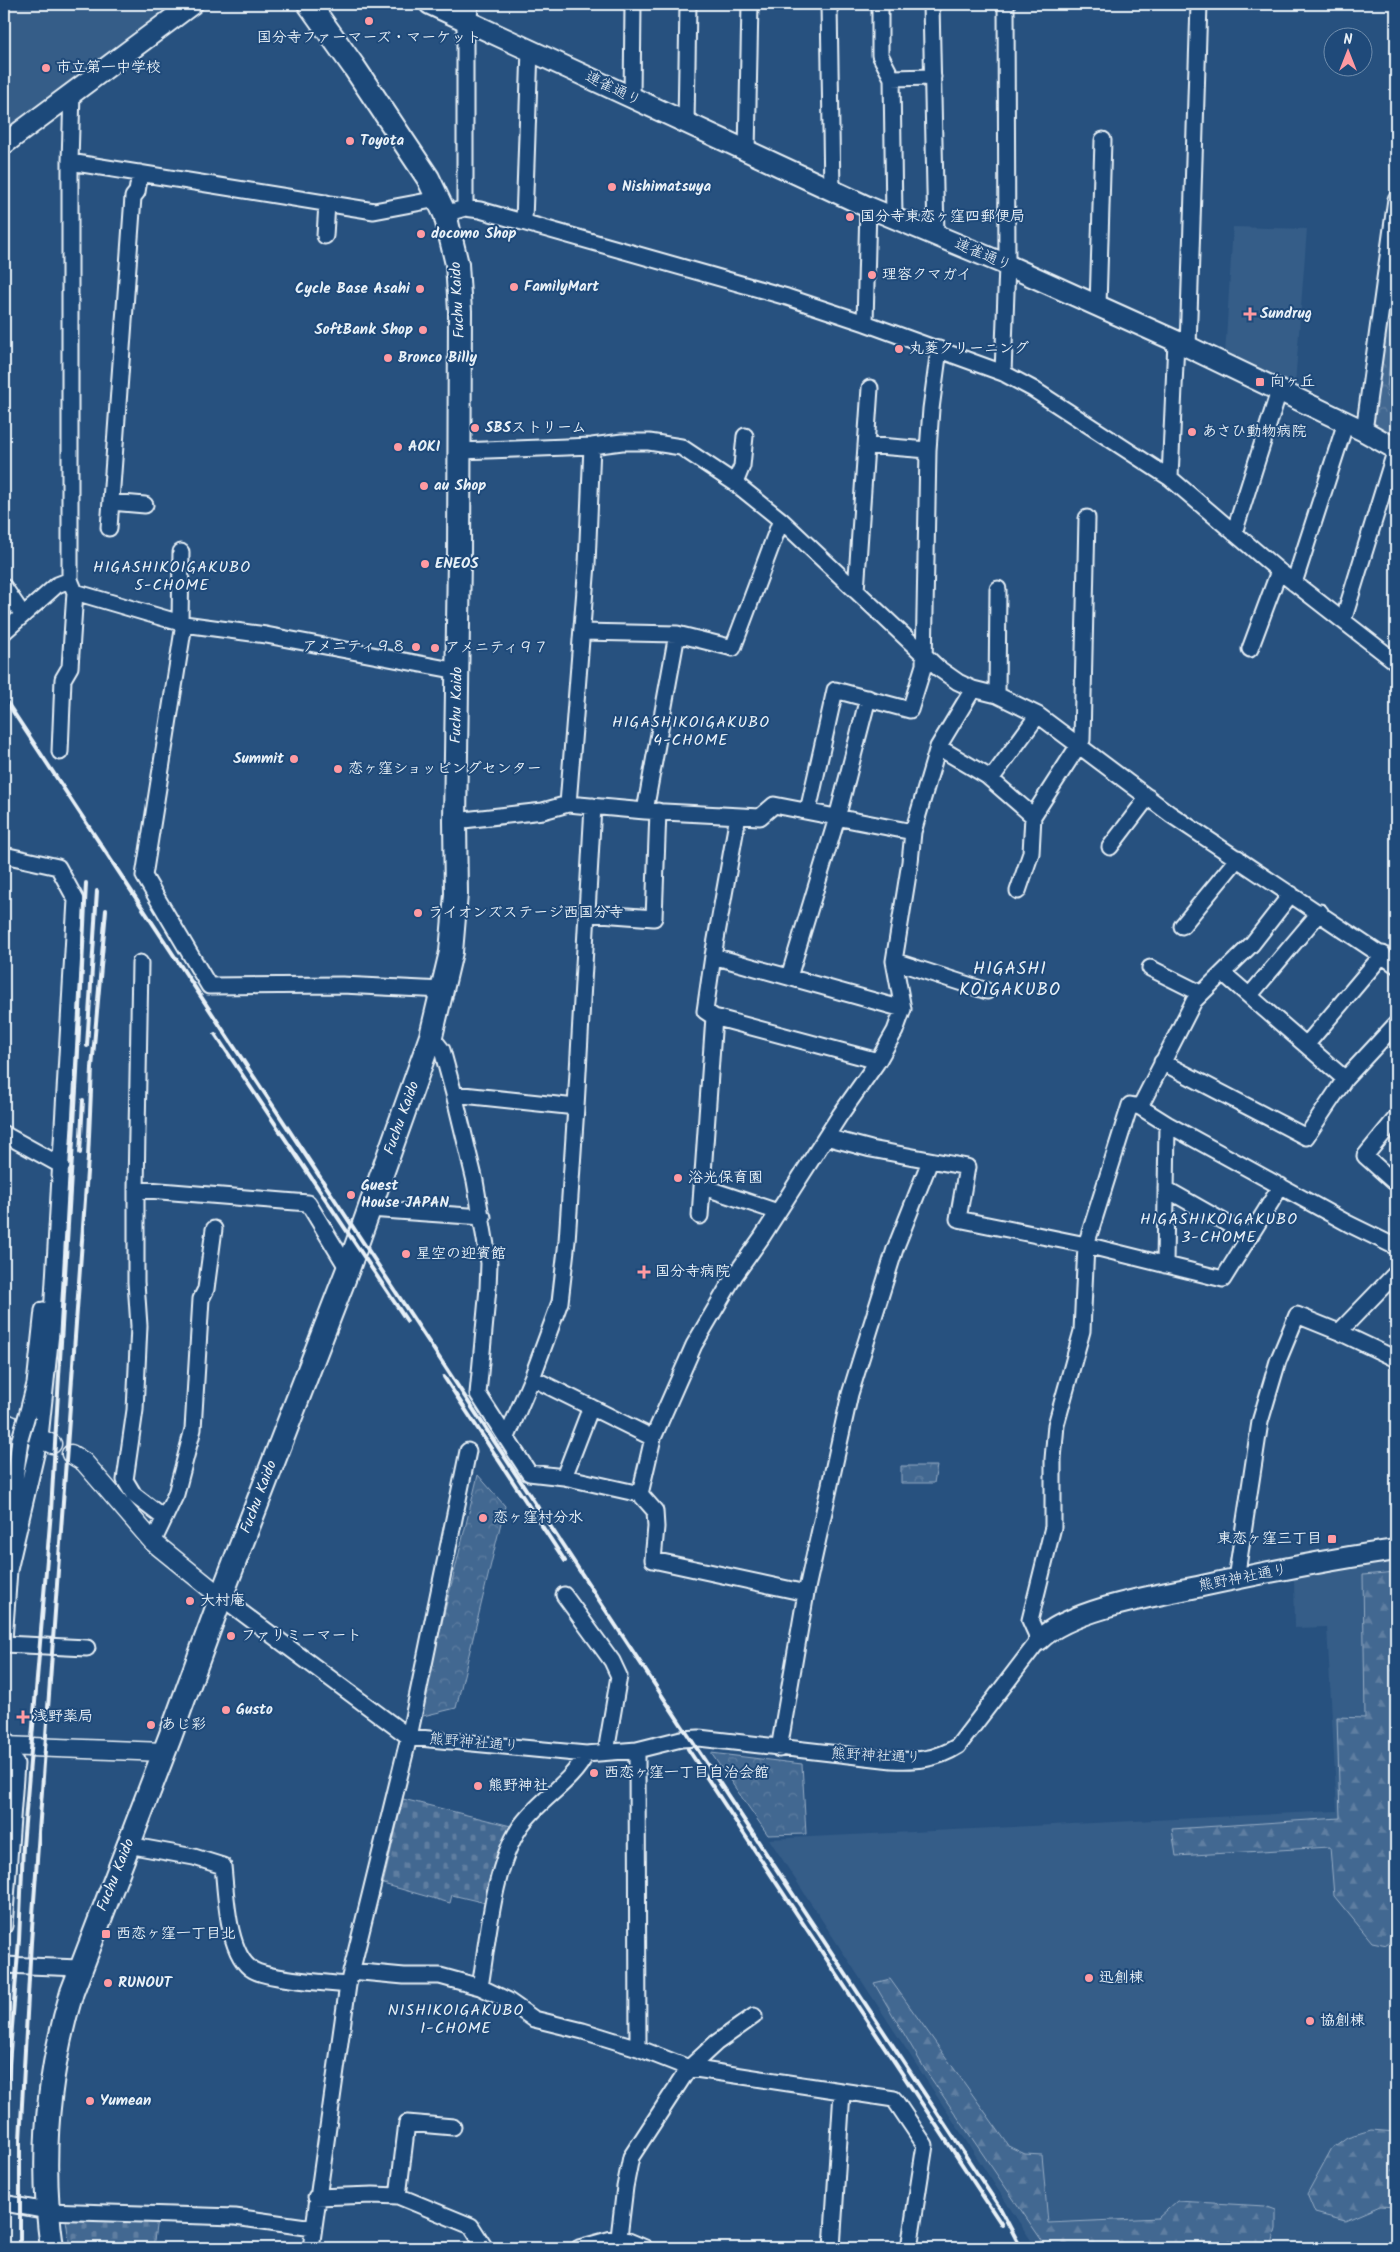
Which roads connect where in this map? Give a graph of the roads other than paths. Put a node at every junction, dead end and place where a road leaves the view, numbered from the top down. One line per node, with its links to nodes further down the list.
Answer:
1 (192, 4): 16 (main road)
2 (309, 4): 27 (main road, Fuchu Kaido)
3 (430, 4): 12 (main road, 連雀通り)
4 (633, 4): 17 (street)
5 (688, 4): 18 (street)
6 (750, 4): 21 (street)
7 (829, 4): 24 (street)
8 (880, 4): 15 (street)
9 (932, 4): 14 (street)
10 (1006, 4): 33 (street)
11 (1199, 4): 36 (street)
12 (468, 14): 13 (main road, 連雀通り); 27 (street)
13 (530, 49): 17 (main road, 連雀通り); 30 (street)
14 (933, 77): 15 (street); 31 (street)
15 (892, 78): 29 (street)
16 (72, 92): 20 (main road); 22 (street)
17 (632, 99): 18 (main road, 連雀通り)
18 (686, 124): 21 (main road, 連雀通り)
19 (1103, 140): 34 (street)
20 (4, 144)
21 (748, 152): 24 (main road, 連雀通り)
22 (70, 162): 23 (street); 60 (street)
23 (140, 173): 26 (street); 51 (street)
24 (832, 191): 28 (main road, 連雀通り)
25 (1396, 199): 42 (street)
26 (326, 203): 27 (street); 32 (street)
27 (449, 207): 30 (street); 48 (main road, Fuchu Kaido)
28 (868, 207): 29 (main road, 連雀通り); 35 (street)
29 (894, 217): 31 (main road, 連雀通り)
30 (524, 222): 35 (street)
31 (936, 235): 33 (main road, 連雀通り)
32 (325, 236)
33 (1007, 265): 34 (main road, 連雀通り); 38 (street)
34 (1098, 306): 36 (main road, 連雀通り)
35 (865, 323): 37 (street)
36 (1182, 344): 40 (main road, 連雀通り); 49 (street)
37 (939, 349): 38 (street); 47 (street)
38 (1003, 373): 49 (street)
39 (870, 388): 44 (street)
40 (1279, 391): 41 (main road, 連雀通り); 56 (street)
41 (1346, 422): 42 (main road, 連雀通り); 59 (street)
42 (1364, 431): 46 (main road, 連雀通り)
43 (745, 436): 50 (street)
44 (866, 445): 47 (street); 63 (street)
45 (592, 446): 48 (street); 50 (street); 68 (street)
46 (1396, 449): 65 (street)
47 (928, 450): 71 (street)
48 (460, 451): 73 (main road, Fuchu Kaido)
49 (1170, 478): 56 (street)
50 (735, 484): 54 (street)
51 (111, 502): 52 (street); 55 (street)
52 (145, 505)
53 (1087, 518): 78 (street)
54 (781, 520): 63 (street); 69 (street)
55 (109, 528)
56 (1234, 533): 58 (street)
57 (181, 552): 66 (street)
58 (1279, 571): 59 (street); 70 (street)
59 (1294, 583): 65 (street)
60 (73, 586): 64 (street); 66 (street); 80 (street)
61 (4, 587): 64 (street)
62 (998, 589): 75 (street)
63 (856, 591): 71 (street)
64 (23, 616): 67 (street)
65 (1342, 621): 72 (street)
66 (182, 624): 73 (street); 108 (street)
67 (4, 632)
68 (582, 632): 69 (street); 83 (street)
69 (677, 634): 85 (street)
70 (1250, 649)
71 (925, 655): 74 (street); 76 (street)
72 (1396, 662)
73 (458, 671): 90 (main road, Fuchu Kaido)
74 (973, 689): 75 (street); 79 (street)
75 (998, 694): 77 (street)
76 (868, 698): 86 (street); 89 (street)
77 (1038, 716): 78 (street); 81 (street)
78 (1079, 746): 82 (street); 88 (street)
79 (938, 747): 81 (street); 91 (street)
80 (60, 752)
81 (991, 779): 88 (street)
82 (1148, 797): 92 (street); 94 (street)
83 (568, 804): 84 (street); 90 (street)
84 (593, 806): 85 (street); 98 (street)
85 (652, 811): 87 (street); 98 (street)
86 (808, 811): 87 (street); 89 (street)
87 (738, 816): 101 (street)
88 (1033, 816): 95 (street)
89 (837, 818): 91 (street); 107 (street)
90 (455, 821): 108 (main road, Fuchu Kaido)
91 (913, 832): 102 (street)
92 (1110, 848)
93 (4, 855): 128 (street)
94 (1238, 858): 96 (street); 99 (street)
95 (1018, 891)
96 (1292, 894): 97 (street); 106 (street)
97 (1320, 912): 100 (street); 111 (street)
98 (587, 913): 122 (street)
99 (1182, 926)
100 (1383, 954): 104 (street); 116 (street)
101 (713, 956): 107 (street); 113 (street)
102 (894, 961): 109 (street); 112 (street)
103 (140, 963): 132 (street)
104 (1396, 965)
105 (1150, 968): 110 (street)
106 (1223, 973): 110 (street); 111 (street)
107 (789, 978): 112 (street)
108 (443, 990): 115 (main road, Fuchu Kaido)
109 (987, 991)
110 (1200, 993): 118 (street)
111 (1250, 995): 116 (street)
112 (903, 1009): 117 (street)
113 (714, 1017): 117 (street); 131 (street)
114 (1396, 1024): 119 (street)
115 (431, 1036): 120 (street); 134 (main road, Fuchu Kaido)
116 (1307, 1044): 119 (street)
117 (878, 1061): 126 (street)
118 (1162, 1062): 119 (street); 121 (street)
119 (1345, 1079)
120 (454, 1094): 122 (street); 136 (street)
121 (1140, 1107): 124 (street); 140 (street)
122 (576, 1108): 148 (street)
123 (1396, 1118): 129 (street)
124 (1167, 1124): 130 (street); 133 (street)
125 (4, 1134): 128 (street)
126 (826, 1137): 127 (street); 135 (street)
127 (930, 1161): 140 (street); 163 (street)
128 (62, 1166): 143 (street)
129 (1396, 1178)
130 (1281, 1186): 139 (street); 141 (street)
131 (702, 1187): 135 (street); 137 (street)
132 (136, 1189): 144 (street); 158 (street)
133 (1166, 1189): 139 (street); 142 (street)
134 (369, 1209): 136 (street); 144 (main road, Fuchu Kaido)
135 (778, 1212): 152 (street)
136 (482, 1216): 151 (street)
137 (700, 1216)
138 (214, 1229): 158 (street)
139 (1249, 1236): 142 (street)
140 (1086, 1245): 142 (street); 167 (street)
141 (1396, 1247)
142 (1165, 1265)
143 (55, 1268): 153 (street); 161 (street, bridge)
144 (348, 1270): 165 (main road, Fuchu Kaido)
145 (1396, 1272): 146 (street)
146 (1339, 1332): 147 (street); 162 (street)
147 (1396, 1360)
148 (532, 1378): 149 (street); 151 (street)
149 (591, 1406): 152 (street); 156 (street)
150 (4, 1422): 153 (street)
151 (507, 1437): 156 (street)
152 (653, 1438): 157 (street)
153 (46, 1441): 161 (street)
154 (468, 1451): 170 (street)
155 (71, 1454): 159 (street)
156 (564, 1477): 157 (street)
157 (640, 1494): 163 (street)
158 (164, 1518): 159 (street)
159 (153, 1542): 165 (street)
160 (1396, 1550): 162 (main road, 熊野神社通り)
161 (11, 1565): 166 (street)
162 (1236, 1579): 167 (main road, 熊野神社通り)
163 (806, 1593): 172 (street)
164 (564, 1595): 175 (street)
165 (220, 1597): 170 (street); 174 (main road, Fuchu Kaido)
166 (4, 1640)
167 (1039, 1640): 172 (street, 熊野神社通り)
168 (4, 1644): 169 (street)
169 (87, 1648)
170 (409, 1737): 176 (street, 熊野神社通り); 182 (street)
171 (5, 1743): 174 (street); 178 (street)
172 (779, 1749): 173 (street, 熊野神社通り)
173 (637, 1750): 175 (street, 熊野神社通り); 185 (street)
174 (164, 1752): 177 (main road, Fuchu Kaido)
175 (606, 1752): 176 (street, 熊野神社通り)
176 (586, 1754): 183 (street)
177 (128, 1845): 181 (main road, Fuchu Kaido); 182 (street)
178 (6, 1871): 179 (street)
179 (4, 1926)
180 (4, 1965): 181 (street)
181 (79, 1968): 192 (main road, Fuchu Kaido)
182 (349, 1978): 183 (street); 190 (street)
183 (480, 1987): 185 (street)
184 (754, 2016): 186 (street)
185 (638, 2048): 186 (street)
186 (689, 2068): 187 (street); 194 (street)
187 (842, 2092): 200 (street); 201 (street)
188 (453, 2127): 189 (street)
189 (398, 2196): 190 (street); 197 (street)
190 (316, 2197): 193 (street)
191 (4, 2203): 192 (street)
192 (47, 2211): 193 (street); 195 (main road, Fuchu Kaido)
193 (313, 2228): 196 (street)
194 (619, 2237): 198 (street); 199 (street)
195 (52, 2248)
196 (311, 2248)
197 (485, 2248)
198 (579, 2248)
199 (645, 2248)
200 (832, 2248)
201 (909, 2248)

